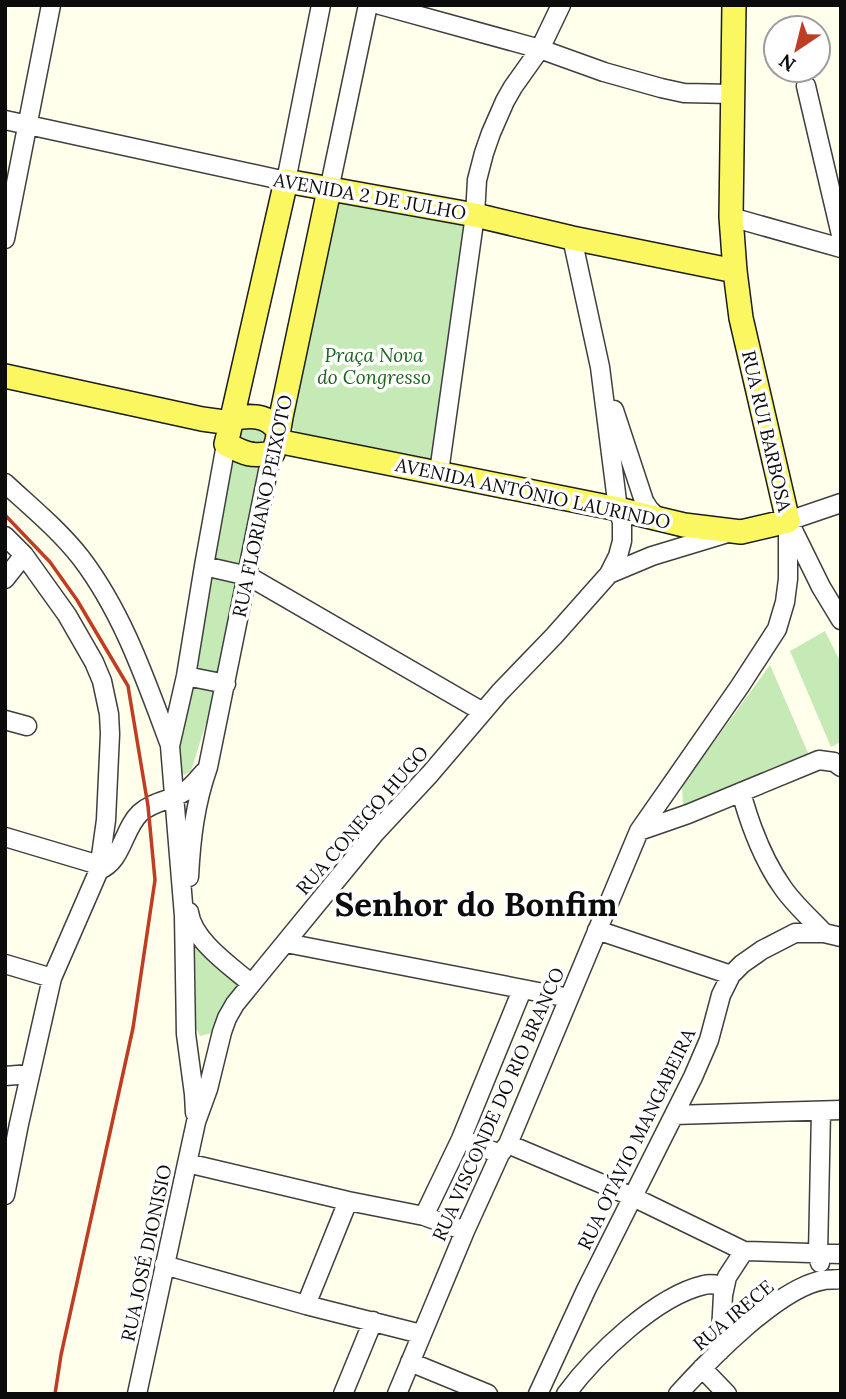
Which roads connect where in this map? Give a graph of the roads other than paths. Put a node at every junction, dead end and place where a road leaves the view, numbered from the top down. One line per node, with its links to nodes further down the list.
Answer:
1 (51, 5): 11 (street)
2 (321, 5): 12 (street)
3 (368, 5): 13 (street, RUA FLORIANO PEIXOTO)
4 (380, 5): 7 (street)
5 (561, 5): 7 (street)
6 (734, 5): 9 (main road, RUA RUI BARBOSA)
7 (540, 49): 9 (street); 14 (street)
8 (806, 86): 16 (street)
9 (733, 94): 15 (main road, RUA RUI BARBOSA)
10 (5, 120): 11 (street, AVENIDA 2 DE JULHO)
11 (27, 125): 12 (street, AVENIDA 2 DE JULHO); 18 (street)
12 (286, 181): 13 (main road, AVENIDA 2 DE JULHO); 24 (main road)
13 (329, 190): 14 (main road, AVENIDA 2 DE JULHO); 25 (main road, RUA FLORIANO PEIXOTO)
14 (475, 215): 17 (main road, AVENIDA 2 DE JULHO); 26 (street)
15 (731, 217): 19 (street); 20 (main road, RUA RUI BARBOSA)
16 (841, 235)
17 (572, 238): 20 (main road, AVENIDA 2 DE JULHO); 21 (street)
18 (5, 239)
19 (841, 248)
20 (735, 271): 31 (main road, RUA RUI BARBOSA)
21 (600, 367): 29 (street); 30 (street)
22 (5, 376): 24 (main road)
23 (5, 388): 24 (main road)
24 (229, 432): 25 (main road); 25 (main road); 35 (street)
25 (276, 442): 26 (main road, AVENIDA ANTÔNIO LAURINDO); 37 (street, RUA FLORIANO PEIXOTO)
26 (439, 472): 29 (main road, AVENIDA ANTÔNIO LAURINDO)
27 (5, 483): 45 (street)
28 (841, 503): 31 (street)
29 (618, 509): 30 (main road, AVENIDA ANTÔNIO LAURINDO); 36 (street)
30 (661, 521): 32 (main road, AVENIDA ANTÔNIO LAURINDO)
31 (788, 521): 32 (main road, AVENIDA ANTÔNIO LAURINDO); 39 (street, RUA RUI BARBOSA); 48 (street, RUA VISCONDE DO RIO BRANCO)
32 (733, 531): 36 (street)
33 (5, 536): 34 (street)
34 (24, 555): 38 (street); 54 (street)
35 (204, 566): 37 (street); 40 (street)
36 (609, 574): 42 (street, RUA CONEGO HUGO)
37 (248, 576): 41 (street, RUA FLORIANO PEIXOTO); 42 (street)
38 (5, 579)
39 (841, 620)
40 (186, 676): 41 (street); 45 (street)
41 (226, 684): 46 (street, RUA FLORIANO PEIXOTO)
42 (483, 712): 57 (street, RUA CONEGO HUGO)
43 (5, 720): 44 (street)
44 (27, 726)
45 (170, 746): 50 (street)
46 (208, 767): 50 (street); 61 (street, RUA FLORIANO PEIXOTO)
47 (841, 767): 49 (street)
48 (672, 785): 51 (street); 52 (street, RUA VISCONDE DO RIO BRANCO)
49 (741, 792): 51 (street); 56 (street)
50 (174, 796): 54 (street); 65 (street)
51 (688, 814): 52 (street)
52 (639, 831): 55 (street, RUA VISCONDE DO RIO BRANCO)
53 (5, 837): 54 (street)
54 (99, 867): 60 (street)
55 (597, 930): 59 (street); 63 (street, RUA VISCONDE DO RIO BRANCO)
56 (832, 935): 59 (street, RUA OTÁVIO MANGABEIRA)
57 (286, 943): 61 (street, RUA CONEGO HUGO); 62 (street)
58 (5, 964): 60 (street)
59 (731, 975): 70 (street, RUA OTÁVIO MANGABEIRA)
60 (52, 978): 66 (street)
61 (249, 986): 64 (street, RUA CONEGO HUGO)
62 (522, 990): 63 (street); 72 (street, RUA VISCONDE DO RIO BRANCO)
63 (569, 998): 73 (street, RUA VISCONDE DO RIO BRANCO)
64 (219, 1044): 65 (street); 71 (street, RUA CONEGO HUGO)
65 (190, 1065): 71 (street)
66 (30, 1074): 67 (street); 75 (street)
67 (5, 1076)
68 (841, 1110): 69 (street)
69 (821, 1111): 70 (street); 81 (street)
70 (674, 1115): 76 (street, RUA OTÁVIO MANGABEIRA)
71 (196, 1122): 74 (street, RUA JOSÉ DIONISIO)
72 (461, 1139): 73 (street); 78 (street, RUA VISCONDE DO RIO BRANCO)
73 (504, 1149): 76 (street); 79 (street, RUA VISCONDE DO RIO BRANCO)
74 (187, 1163): 77 (street); 83 (street, RUA JOSÉ DIONISIO)
75 (5, 1195)
76 (633, 1197): 80 (street); 97 (street, RUA OTÁVIO MANGABEIRA)
77 (348, 1201): 78 (street); 87 (street)
78 (424, 1216): 79 (street)
79 (465, 1231): 89 (street, RUA VISCONDE DO RIO BRANCO)
80 (744, 1251): 81 (street); 85 (street)
81 (818, 1254): 82 (street); 84 (street)
82 (841, 1254)
83 (164, 1265): 87 (street); 93 (street, RUA JOSÉ DIONISIO)
84 (832, 1280): 86 (street); 90 (street, RUA IRECE)
85 (725, 1286): 90 (street); 98 (street)
86 (841, 1292)
87 (306, 1305): 88 (street)
88 (373, 1321): 89 (street); 94 (street)
89 (421, 1334): 91 (street, RUA VISCONDE DO RIO BRANCO)
90 (720, 1351): 92 (street, RUA IRECE)
91 (410, 1362): 95 (street, RUA VISCONDE DO RIO BRANCO); 96 (street)
92 (702, 1368): 99 (street, RUA IRECE); 100 (street)
93 (137, 1394)
94 (343, 1394)
95 (397, 1394)
96 (488, 1394)
97 (538, 1394)
98 (566, 1394)
99 (678, 1394)
100 (727, 1394)

